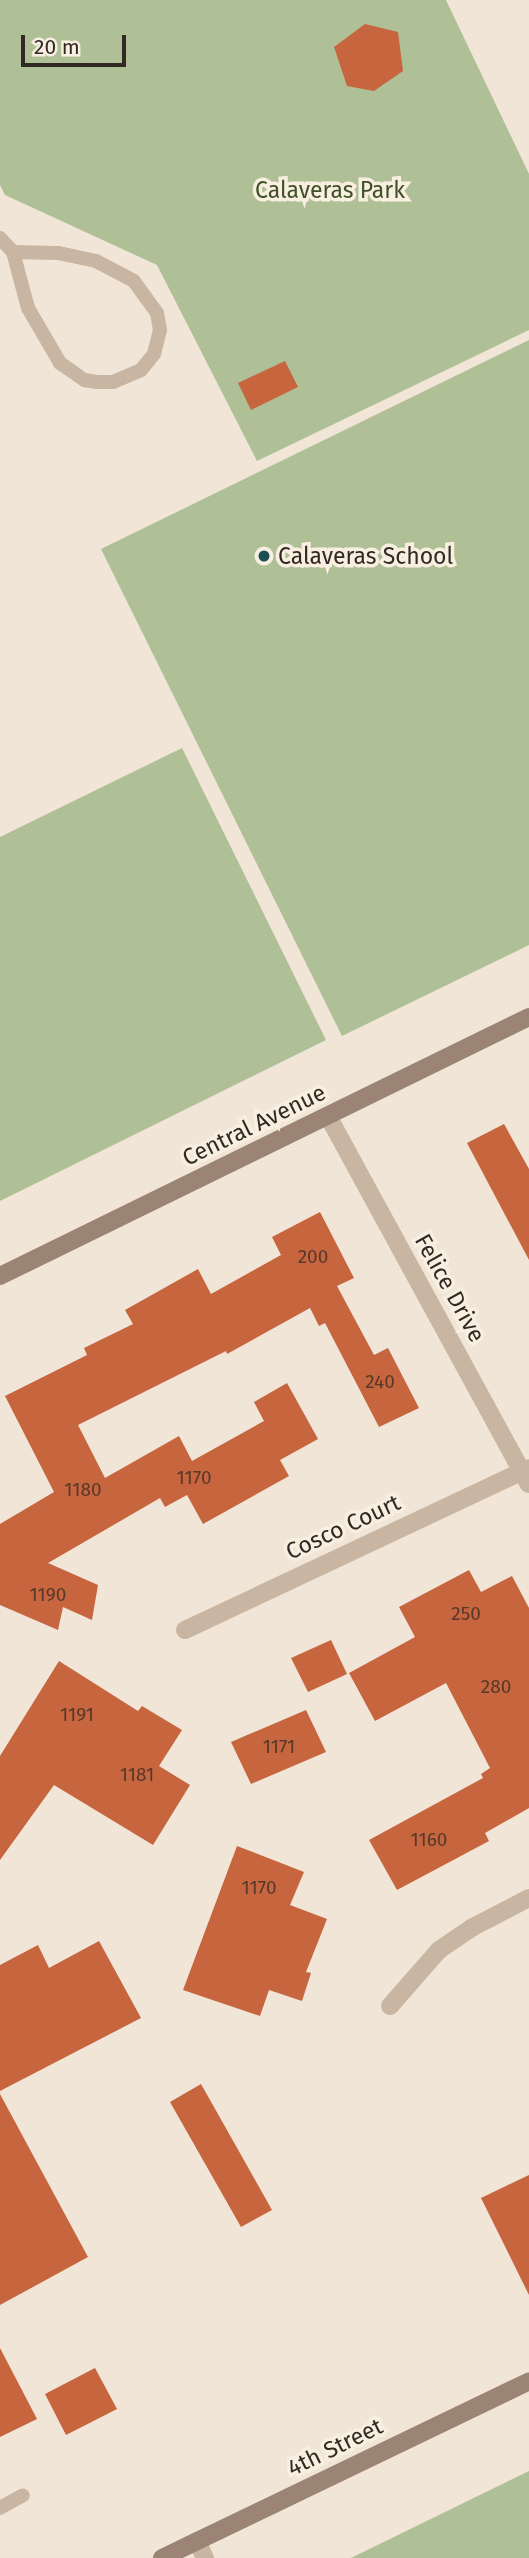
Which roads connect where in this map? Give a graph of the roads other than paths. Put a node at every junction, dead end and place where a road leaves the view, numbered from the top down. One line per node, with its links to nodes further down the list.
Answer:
1 (0, 239): 2 (lane)
2 (13, 252): 2 (lane)
3 (529, 1017): 4 (street, Central Avenue)
4 (328, 1116): 5 (street, Central Avenue); 6 (street, Felice Drive)
5 (0, 1276)
6 (527, 1474): 7 (street, Cosco Court)
7 (185, 1629)
8 (529, 1898): 9 (street)
9 (390, 2006)
10 (529, 2381): 13 (street, 4th Street)
11 (23, 2495): 12 (lane)
12 (0, 2508)
13 (197, 2541): 14 (street, 4th Street); 15 (street)
14 (162, 2558)
15 (205, 2558)

